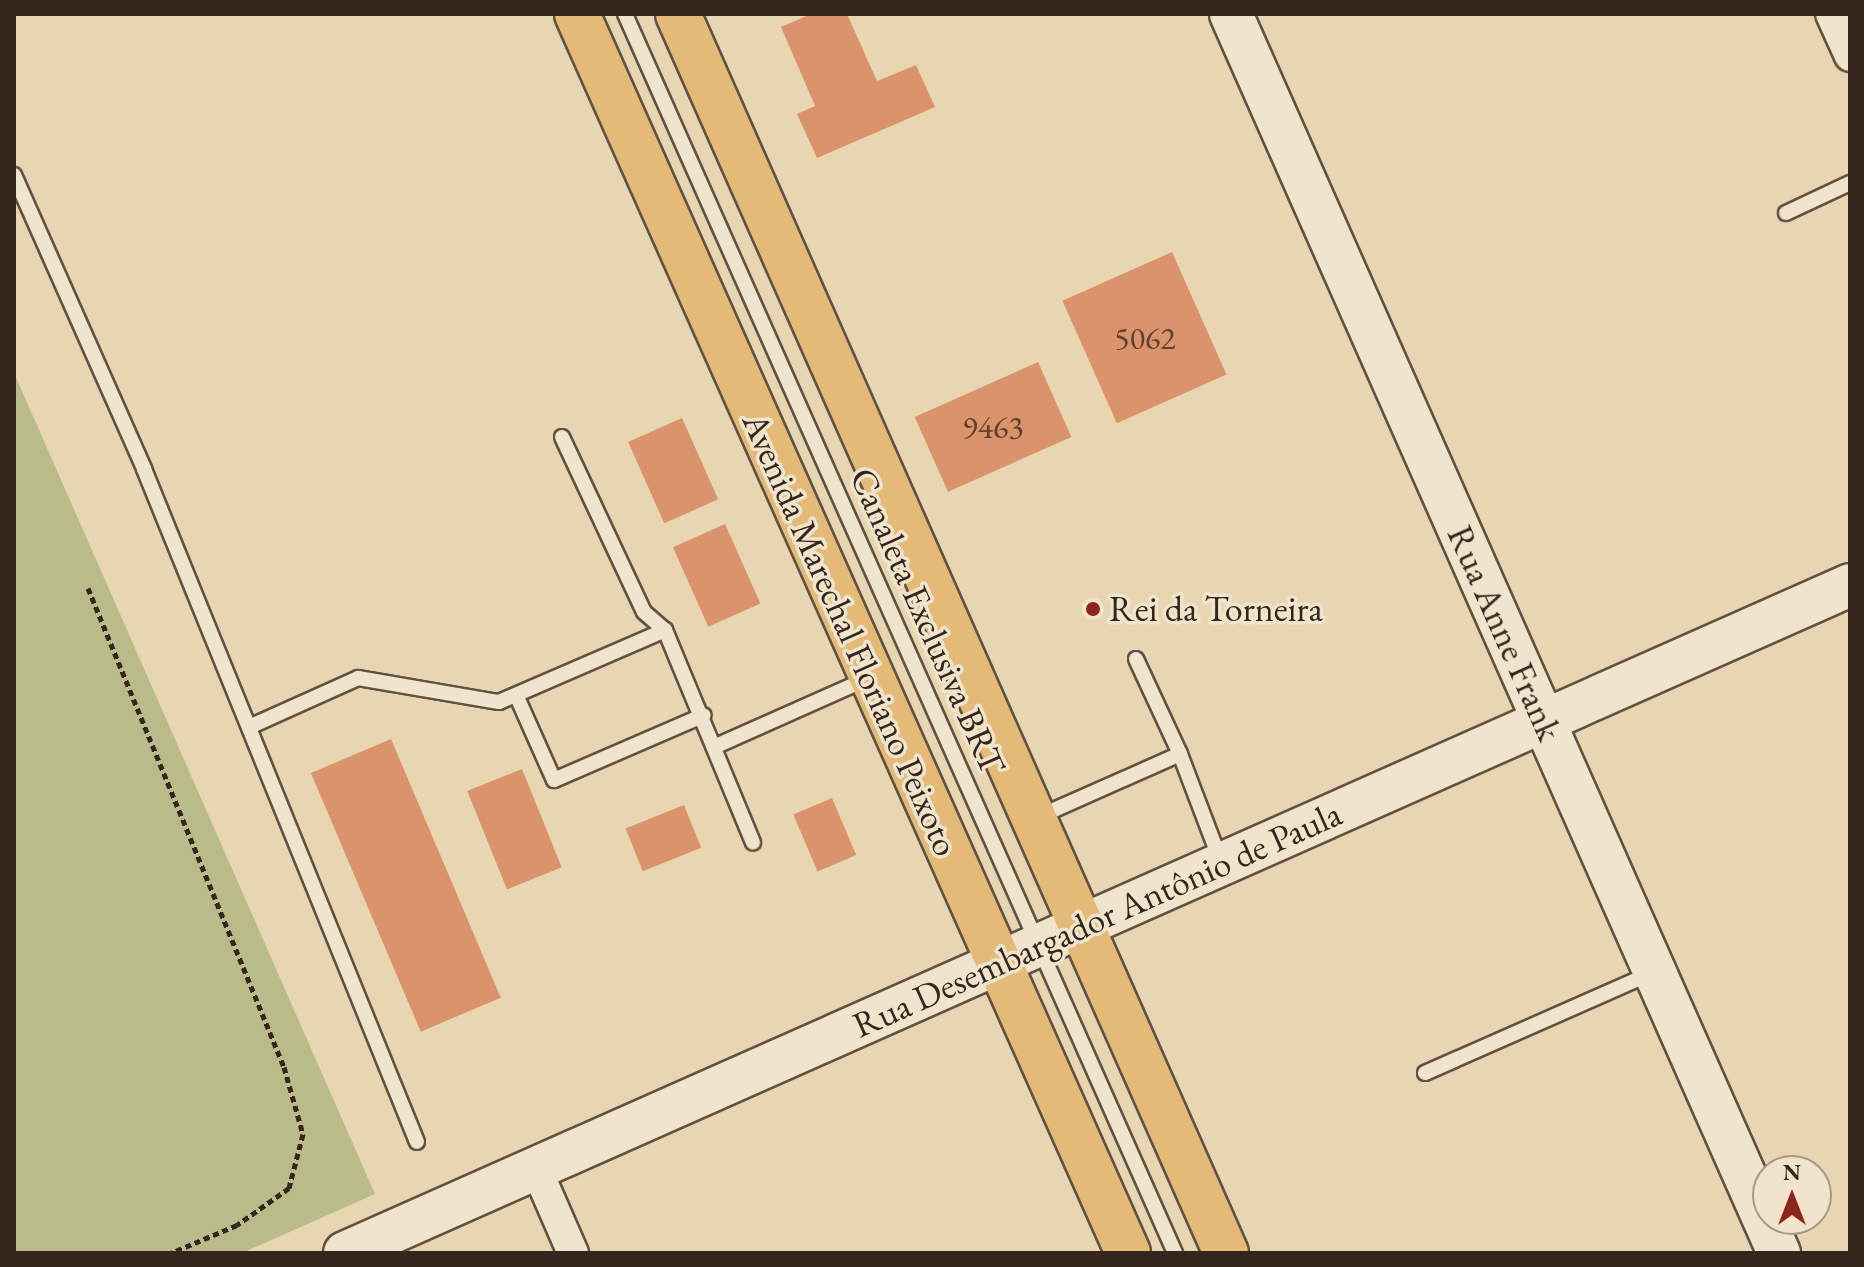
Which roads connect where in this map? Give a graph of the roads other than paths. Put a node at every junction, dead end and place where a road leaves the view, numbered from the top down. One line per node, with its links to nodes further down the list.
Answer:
1 (577, 14): 14 (main road, Avenida Marechal Floriano Peixoto)
2 (625, 14): 25 (lane, Canaleta Exclusiva BRT)
3 (678, 14): 21 (main road)
4 (1231, 14): 17 (main road, Rua Anne Frank)
5 (1831, 14): 6 (street)
6 (1850, 56)
7 (14, 175): 18 (lane)
8 (1850, 183): 9 (lane)
9 (1786, 213)
10 (562, 437): 12 (lane)
11 (1850, 585): 17 (main road, Rua Desembargador Antônio de Paula)
12 (665, 630): 15 (lane); 16 (lane)
13 (1136, 659): 20 (lane)
14 (870, 677): 19 (lane); 26 (main road, Avenida Marechal Floriano Peixoto)
15 (517, 697): 16 (lane); 18 (lane)
16 (704, 715): 19 (lane)
17 (1544, 721): 23 (main road, Rua Desembargador Antônio de Paula); 27 (main road, Rua Anne Frank)
18 (249, 727): 29 (lane)
19 (716, 746): 22 (lane)
20 (1180, 754): 21 (lane); 23 (lane)
21 (1034, 819): 24 (main road)
22 (753, 842)
23 (1221, 864): 24 (main road, Rua Desembargador Antônio de Paula)
24 (1081, 926): 25 (main road, Rua Desembargador Antônio de Paula); 35 (main road)
25 (1039, 945): 26 (main road, Rua Desembargador Antônio de Paula); 34 (lane, Canaleta Exclusiva BRT)
26 (997, 963): 30 (main road, Rua Desembargador Antônio de Paula); 33 (main road, Avenida Marechal Floriano Peixoto)
27 (1655, 972): 28 (lane); 36 (main road, Rua Anne Frank)
28 (1425, 1073)
29 (417, 1142)
30 (536, 1168): 31 (main road, Rua Desembargador Antônio de Paula); 32 (street)
31 (345, 1253)
32 (573, 1253)
33 (1128, 1253)
34 (1175, 1253)
35 (1226, 1253)
36 (1779, 1253)

